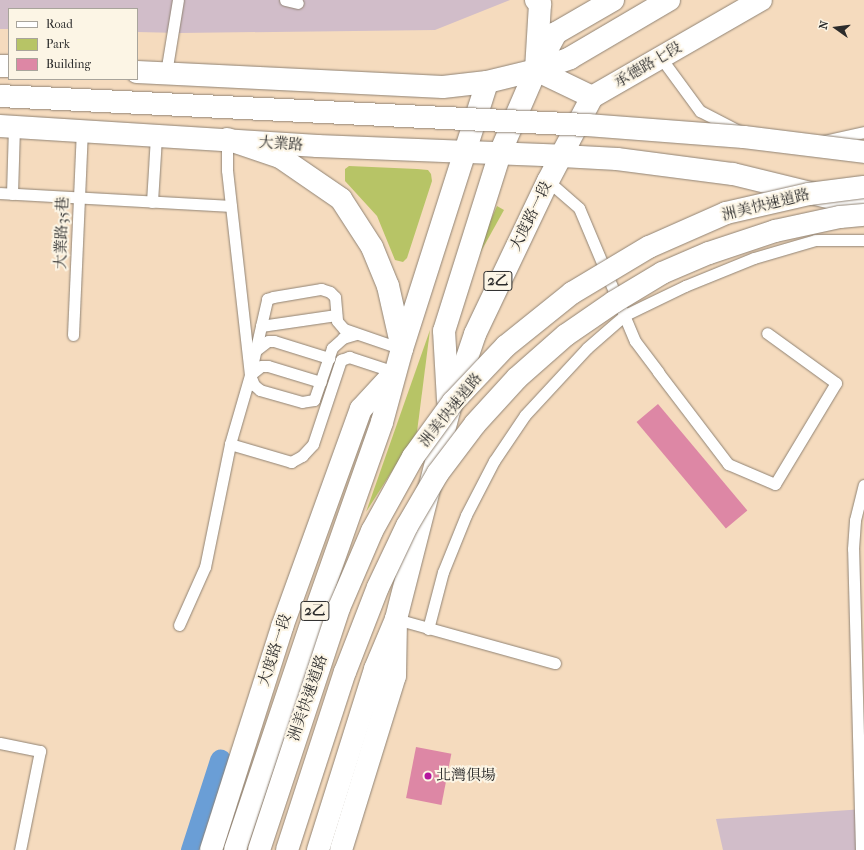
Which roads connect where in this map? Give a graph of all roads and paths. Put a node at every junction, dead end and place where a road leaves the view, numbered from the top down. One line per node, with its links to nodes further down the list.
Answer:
1 (178, 0): 11 (lane)
2 (284, 0): 7 (lane)
3 (536, 0): 9 (main road)
4 (613, 0): 9 (main road)
5 (669, 0): 9 (main road)
6 (761, 0): 8 (main road, 承德路七段)
7 (298, 3)
8 (661, 58): 14 (main road, 承德路七段); 17 (lane)
9 (536, 70): 12 (main road); 14 (main road); 22 (main road)
10 (138, 72): 11 (main road)
11 (166, 74): 12 (main road)
12 (486, 82): 20 (main road, 2乙)
13 (0, 96): 21 (main road, bridge)
14 (592, 97): 23 (main road, 2乙)
15 (7, 127): 16 (main road, 大業路); 27 (lane)
16 (82, 131): 18 (main road, 大業路); 28 (lane, 大業路35巷)
17 (864, 132)
18 (156, 136): 19 (main road, 大業路); 29 (lane)
19 (227, 139): 20 (main road, 大業路); 30 (lane); 40 (main road)
20 (464, 152): 22 (main road, 大業路); 40 (main road, 大度路一段 / 2乙)
21 (864, 152)
22 (500, 153): 23 (main road, 大業路); 46 (main road)
23 (562, 156): 24 (main road, 大度路一段 / 2乙); 31 (main road, 大業路)
24 (548, 181): 35 (lane); 46 (main road, 大度路一段 / 2乙)
25 (864, 187): 57 (main road, 洲美快速道路, bridge)
26 (0, 193): 27 (lane)
27 (12, 194): 28 (lane)
28 (78, 197): 29 (lane); 39 (lane, 大業路35巷)
29 (152, 202): 30 (lane)
30 (231, 206): 44 (lane)
31 (864, 206)
32 (864, 215): 58 (main road, 洲美快速道路, bridge)
33 (864, 240): 35 (lane)
34 (336, 315): 36 (lane); 36 (lane); 38 (lane)
35 (625, 316): 37 (lane); 51 (lane)
36 (260, 326): 41 (lane)
37 (767, 333)
38 (356, 334): 40 (lane); 42 (lane)
39 (73, 335)
40 (402, 348): 43 (main road, 大度路一段 / 2乙)
41 (255, 351): 42 (lane); 44 (lane)
42 (329, 358): 45 (lane)
43 (395, 372): 47 (lane); 55 (main road, 大度路一段); 56 (main road, 大度路一段 / 2乙)
44 (250, 375): 45 (lane); 45 (lane); 47 (lane)
45 (321, 382)
46 (449, 411): 49 (main road, 大度路一段 / 2乙)
47 (230, 444): 50 (lane)
48 (864, 485): 61 (lane)
49 (396, 619): 51 (lane); 59 (main road, 大度路一段 / 2乙); 60 (main road, 大度路一段)
50 (179, 625)
51 (428, 629): 52 (lane)
52 (556, 663)
53 (0, 743): 54 (lane)
54 (20, 850)
55 (211, 850)
56 (235, 850)
57 (259, 850)
58 (287, 850)
59 (318, 850)
60 (341, 850)
61 (861, 850)

